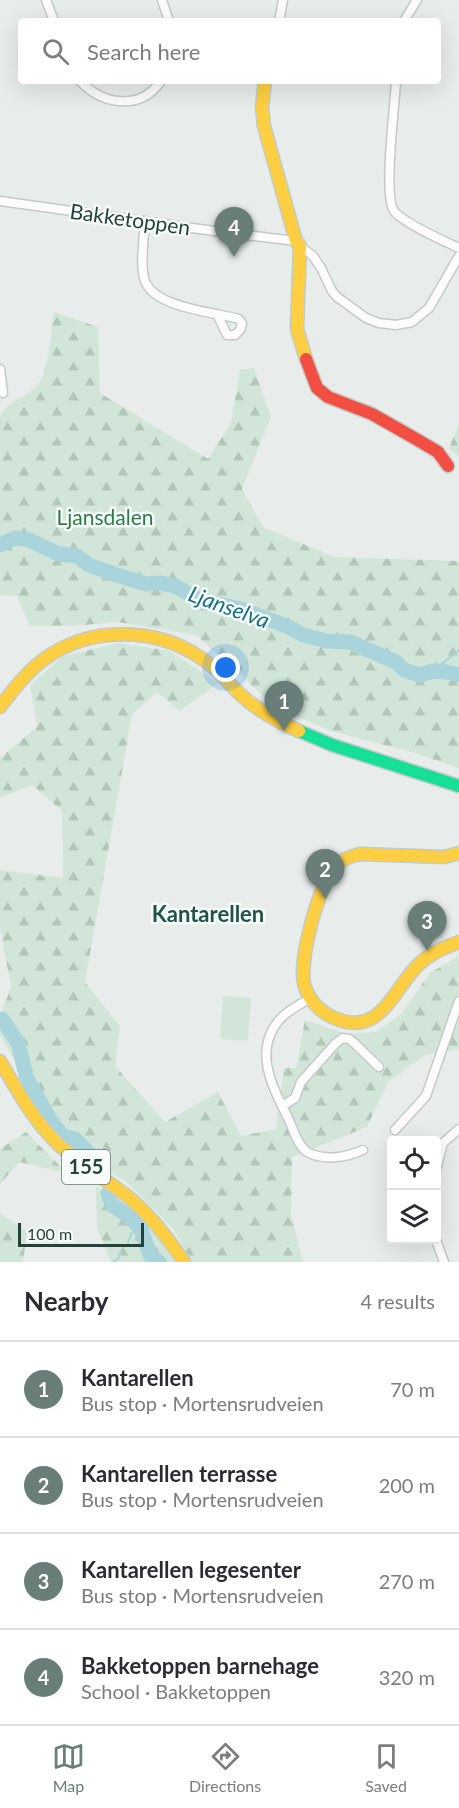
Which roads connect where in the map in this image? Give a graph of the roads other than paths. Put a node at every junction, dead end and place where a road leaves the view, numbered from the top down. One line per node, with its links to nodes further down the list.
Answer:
1 (46, 0): 5 (street)
2 (162, 0): 6 (street)
3 (283, 0): 7 (street)
4 (417, 0): 8 (street)
5 (53, 18)
6 (168, 18)
7 (280, 18)
8 (407, 18)
9 (83, 84): 10 (street)
10 (159, 84)
11 (265, 84): 15 (street)
12 (396, 84): 16 (street)
13 (0, 201): 14 (street, Bakketoppen)
14 (145, 221): 15 (street, Bakketoppen); 18 (street)
15 (298, 243): 17 (street); 21 (street)
16 (459, 248)
17 (459, 256)
18 (217, 315)
19 (0, 369): 20 (street)
20 (3, 393)
21 (448, 466)
22 (0, 707): 23 (street)
23 (459, 786)
24 (459, 853): 26 (street)
25 (459, 942): 26 (street)
26 (310, 998): 30 (street)
27 (459, 1001): 32 (street)
28 (0, 1061): 36 (street, 155)
29 (380, 1067): 30 (street)
30 (282, 1106): 33 (street)
31 (459, 1129): 34 (street)
32 (395, 1130)
33 (363, 1150)
34 (441, 1151)
35 (438, 1244): 37 (street)
36 (184, 1262)
37 (444, 1262)

